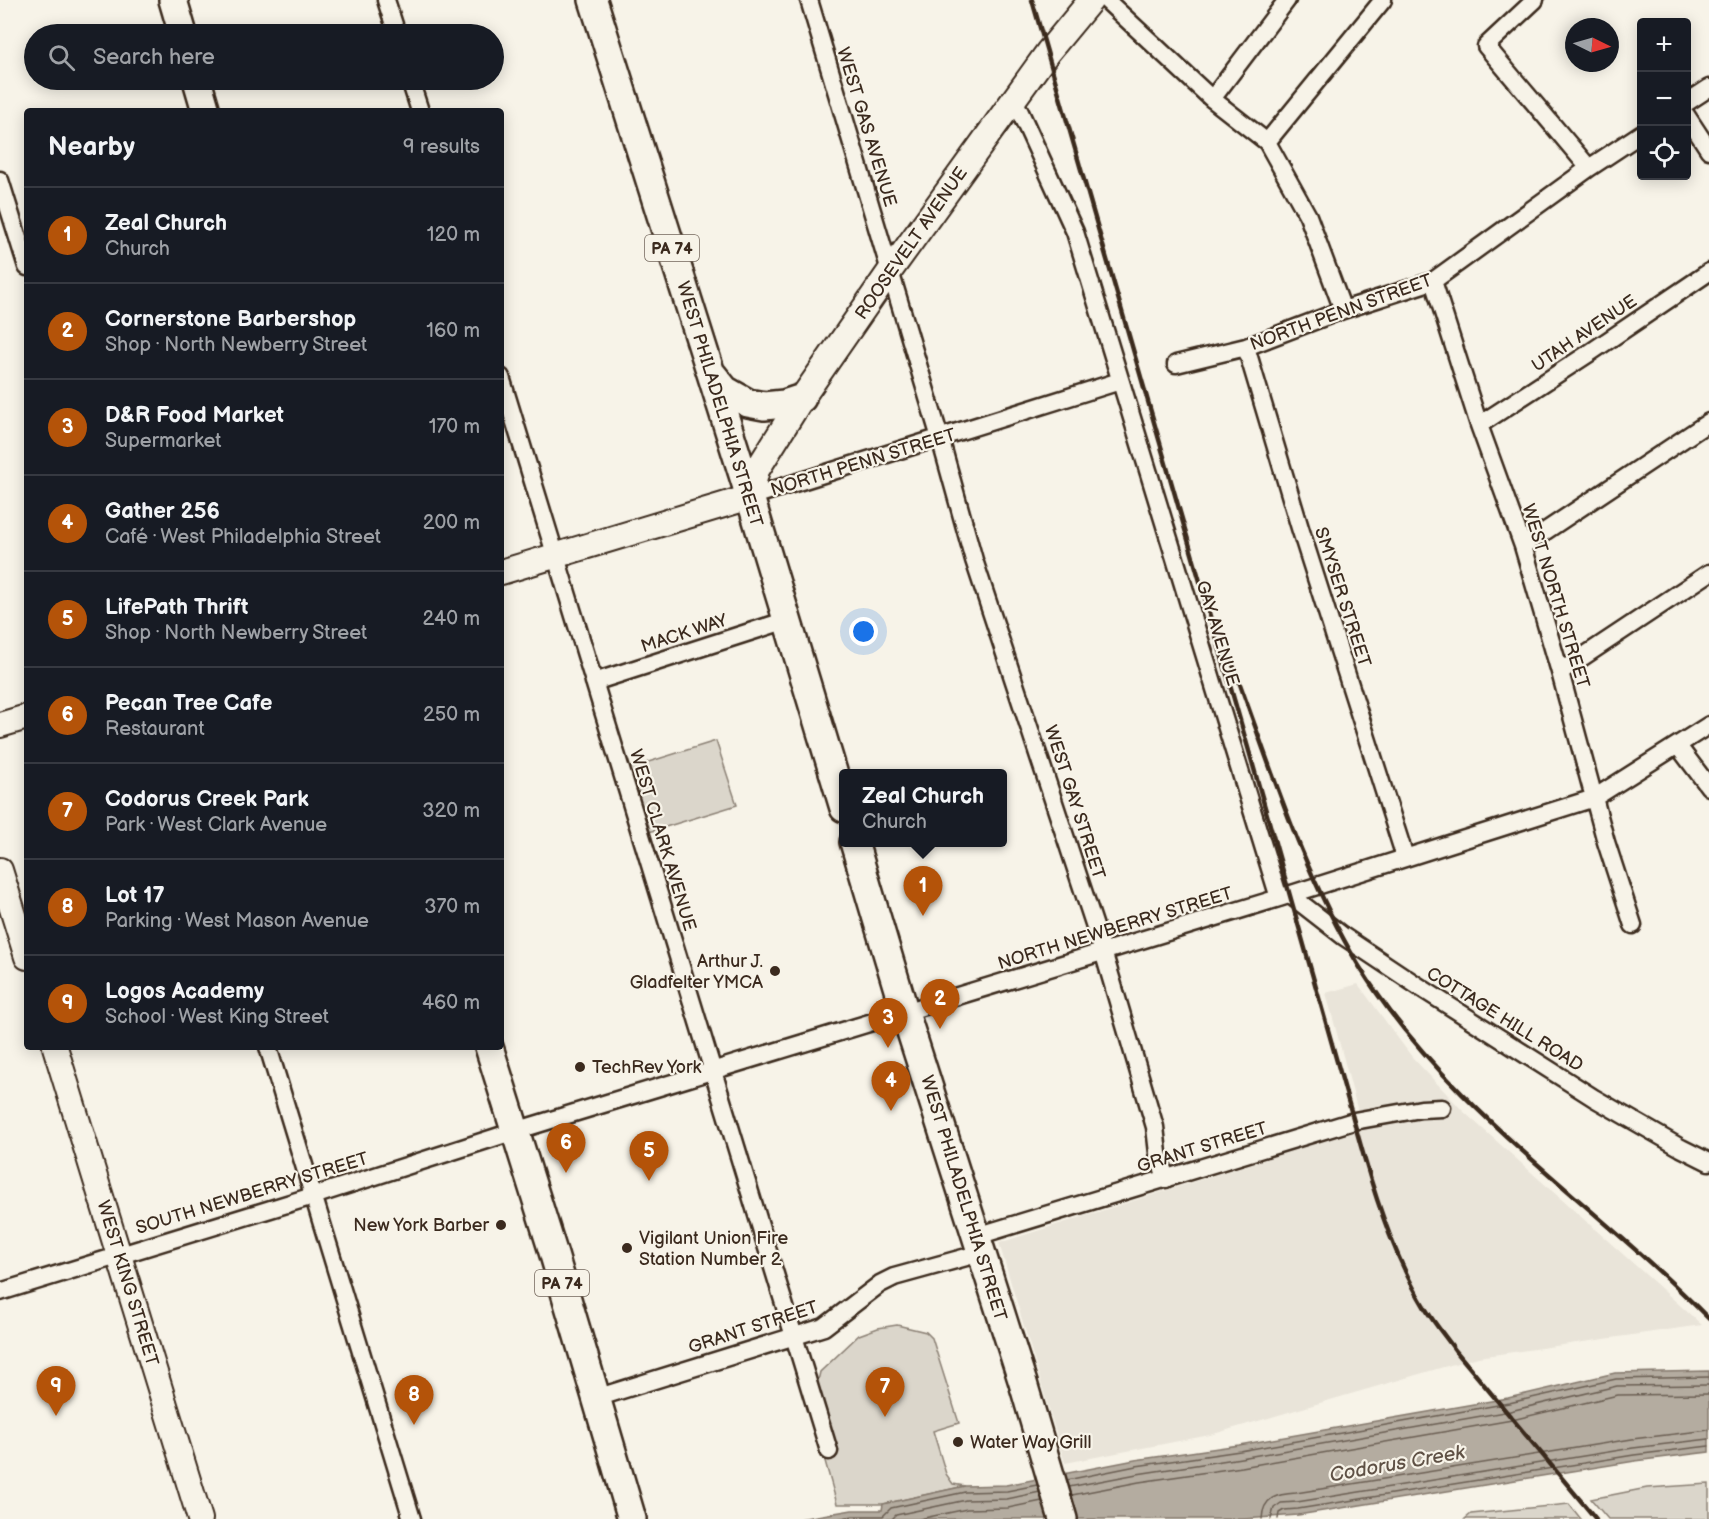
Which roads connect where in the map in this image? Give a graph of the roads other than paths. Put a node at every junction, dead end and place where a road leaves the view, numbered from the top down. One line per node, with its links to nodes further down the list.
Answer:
1 (173, 0): 10 (main road)
2 (386, 0): 11 (street)
3 (593, 0): 33 (main road, WEST PHILADELPHIA STREET / PA 74)
4 (809, 0): 27 (street, WEST GAS AVENUE)
5 (1091, 0): 15 (main road, ROOSEVELT AVENUE)
6 (1106, 0): 16 (street)
7 (1287, 0): 16 (street)
8 (1383, 0): 22 (street)
9 (1534, 0): 24 (street)
10 (180, 24)
11 (394, 24)
12 (1709, 88): 17 (street)
13 (200, 90): 18 (main road)
14 (413, 90): 19 (street)
15 (1014, 99): 27 (main road, ROOSEVELT AVENUE); 34 (street, GAY AVENUE)
16 (1212, 99): 22 (street)
17 (1691, 100)
18 (205, 108)
19 (419, 108)
20 (1691, 123): 23 (street)
21 (1637, 136): 24 (street, NORTH PENN STREET)
22 (1268, 142): 30 (street)
23 (1709, 150)
24 (1589, 168): 29 (street, NORTH PENN STREET)
25 (0, 180): 26 (street)
26 (24, 257)
27 (890, 271): 36 (main road, ROOSEVELT AVENUE); 39 (street, WEST GAS AVENUE)
28 (1709, 272): 38 (street, UTAH AVENUE)
29 (1433, 281): 30 (street, NORTH PENN STREET); 38 (street, WEST NORTH STREET)
30 (1343, 310): 31 (street, NORTH PENN STREET)
31 (1246, 347): 32 (street, NORTH PENN STREET); 56 (street, SMYSER STREET)
32 (1176, 364)
33 (711, 373): 36 (main road); 40 (main road, WEST PHILADELPHIA STREET / PA 74)
34 (1120, 381): 39 (street, NORTH PENN STREET); 58 (street, GAY AVENUE)
35 (504, 387): 42 (street, WEST CLARK AVENUE)
36 (802, 398): 40 (main road, ROOSEVELT AVENUE)
37 (1709, 422): 41 (street)
38 (1479, 425): 41 (street, WEST NORTH STREET)
39 (940, 438): 40 (street, NORTH PENN STREET); 61 (street, WEST GAY STREET)
40 (750, 497): 42 (main road, NORTH PENN STREET); 45 (main road, WEST PHILADELPHIA STREET / PA 74)
41 (1523, 546): 46 (street, WEST NORTH STREET)
42 (555, 555): 43 (main road, NORTH PENN STREET); 47 (street, WEST CLARK AVENUE)
43 (504, 571)
44 (1709, 573): 46 (street)
45 (787, 620): 47 (street, MACK WAY); 53 (main road, WEST PHILADELPHIA STREET / PA 74)
46 (1560, 672): 54 (street, WEST NORTH STREET)
47 (594, 682): 66 (street, WEST CLARK AVENUE)
48 (24, 718): 49 (main road)
49 (0, 725)
50 (1709, 725): 51 (street, NORTH NEWBERRY STREET)
51 (1678, 746): 52 (street); 54 (street, NORTH NEWBERRY STREET)
52 (1709, 787)
53 (839, 795)
54 (1594, 798): 56 (street, NORTH NEWBERRY STREET); 59 (street, WEST NORTH STREET)
55 (855, 847): 62 (main road, WEST PHILADELPHIA STREET)
56 (1405, 857): 58 (street, NORTH NEWBERRY STREET)
57 (0, 870): 60 (main road)
58 (1284, 896): 61 (street, NORTH NEWBERRY STREET); 69 (street, COTTAGE HILL ROAD)
59 (1633, 925)
60 (24, 947)
61 (1103, 951): 62 (street, NORTH NEWBERRY STREET); 70 (street, WEST GAY STREET)
62 (905, 1013): 66 (street, NORTH NEWBERRY STREET); 72 (main road, WEST PHILADELPHIA STREET)
63 (56, 1050): 73 (main road, WEST KING STREET)
64 (269, 1050): 71 (street)
65 (490, 1050): 68 (main road, PA 74)
66 (713, 1071): 68 (street, NORTH NEWBERRY STREET); 75 (street, WEST CLARK AVENUE)
67 (1442, 1108): 70 (street, GRANT STREET)
68 (515, 1131): 71 (street, SOUTH NEWBERRY STREET); 76 (main road, PA 74)
69 (1709, 1162)
70 (1166, 1179): 72 (street, GRANT STREET)
71 (314, 1196): 73 (street, SOUTH NEWBERRY STREET); 79 (street)
72 (979, 1244): 75 (street, GRANT STREET); 81 (main road, WEST PHILADELPHIA STREET)
73 (119, 1254): 74 (street, SOUTH NEWBERRY STREET); 78 (main road, WEST KING STREET)
74 (0, 1292)
75 (796, 1336): 76 (street, GRANT STREET); 77 (street, WEST CLARK AVENUE)
76 (596, 1398): 80 (main road, PA 74)
77 (829, 1451)
78 (200, 1519)
79 (412, 1519)
80 (632, 1519)
81 (1063, 1519)

